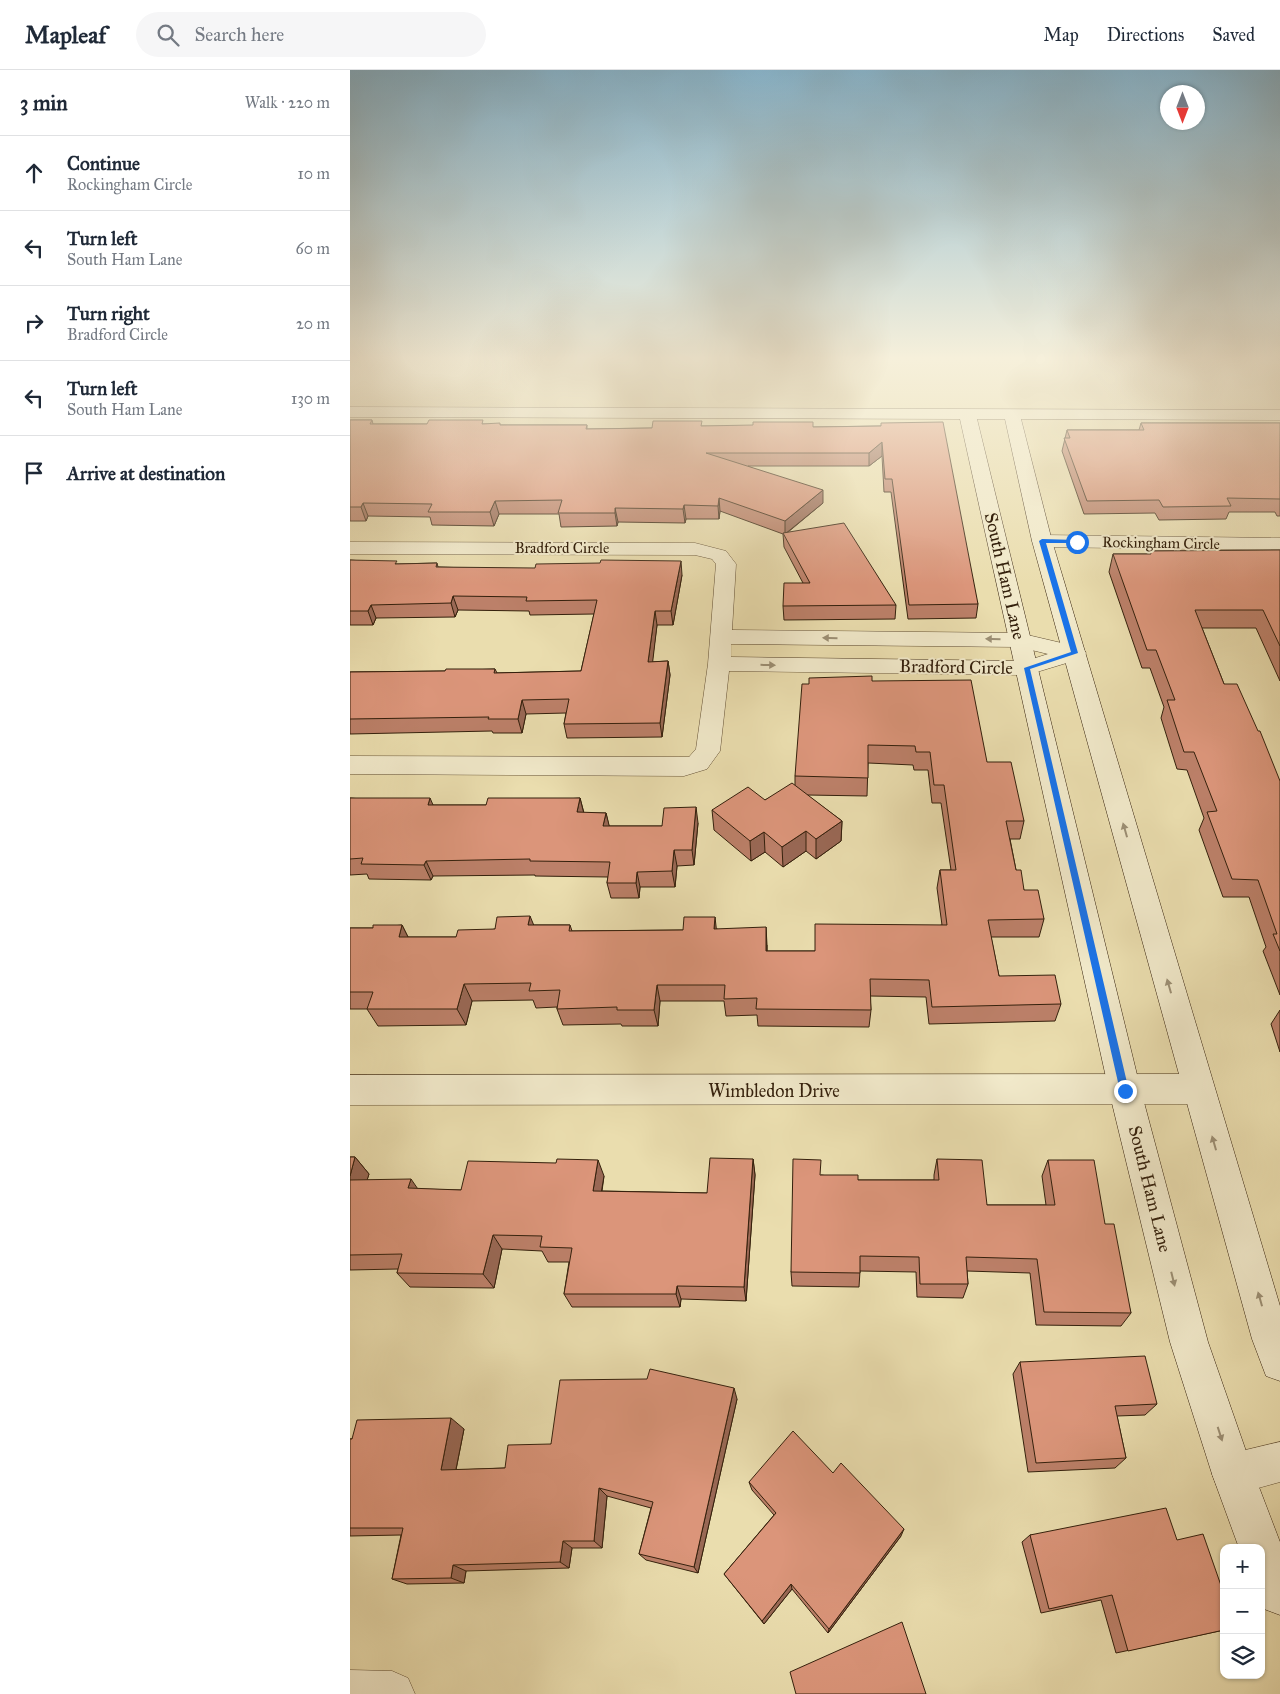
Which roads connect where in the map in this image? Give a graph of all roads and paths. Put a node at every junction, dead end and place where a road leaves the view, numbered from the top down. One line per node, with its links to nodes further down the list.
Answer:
1 (971, 433): 7 (main road, South Ham Lane)
2 (1016, 433): 3 (main road)
3 (1042, 541): 4 (main road, Rockingham Circle); 8 (main road)
4 (1280, 544)
5 (350, 548): 6 (main road, Bradford Circle)
6 (721, 637): 7 (main road, Bradford Circle, one-way to 6); 9 (main road, Bradford Circle)
7 (1019, 640): 8 (main road, Bradford Circle); 10 (main road, South Ham Lane)
8 (1075, 653): 10 (main road, Bradford Circle); 12 (main road, one-way to 8)
9 (719, 664): 10 (main road, Bradford Circle, one-way to 10); 11 (main road, Bradford Circle)
10 (1027, 668): 14 (main road, South Ham Lane)
11 (350, 765)
12 (1198, 1089): 14 (main road, Wimbledon Drive); 15 (main road, one-way to 12)
13 (350, 1090): 14 (main road, Wimbledon Drive)
14 (1125, 1091): 17 (main road, South Ham Lane, one-way to 17)
15 (1280, 1362)
16 (1280, 1462): 17 (main road)
17 (1233, 1474): 18 (main road, South Ham Lane)
18 (1259, 1544)
19 (1265, 1557): 20 (main road, South Ham Lane)
20 (1280, 1593)
21 (350, 1694): 22 (main road)
22 (392, 1694)

